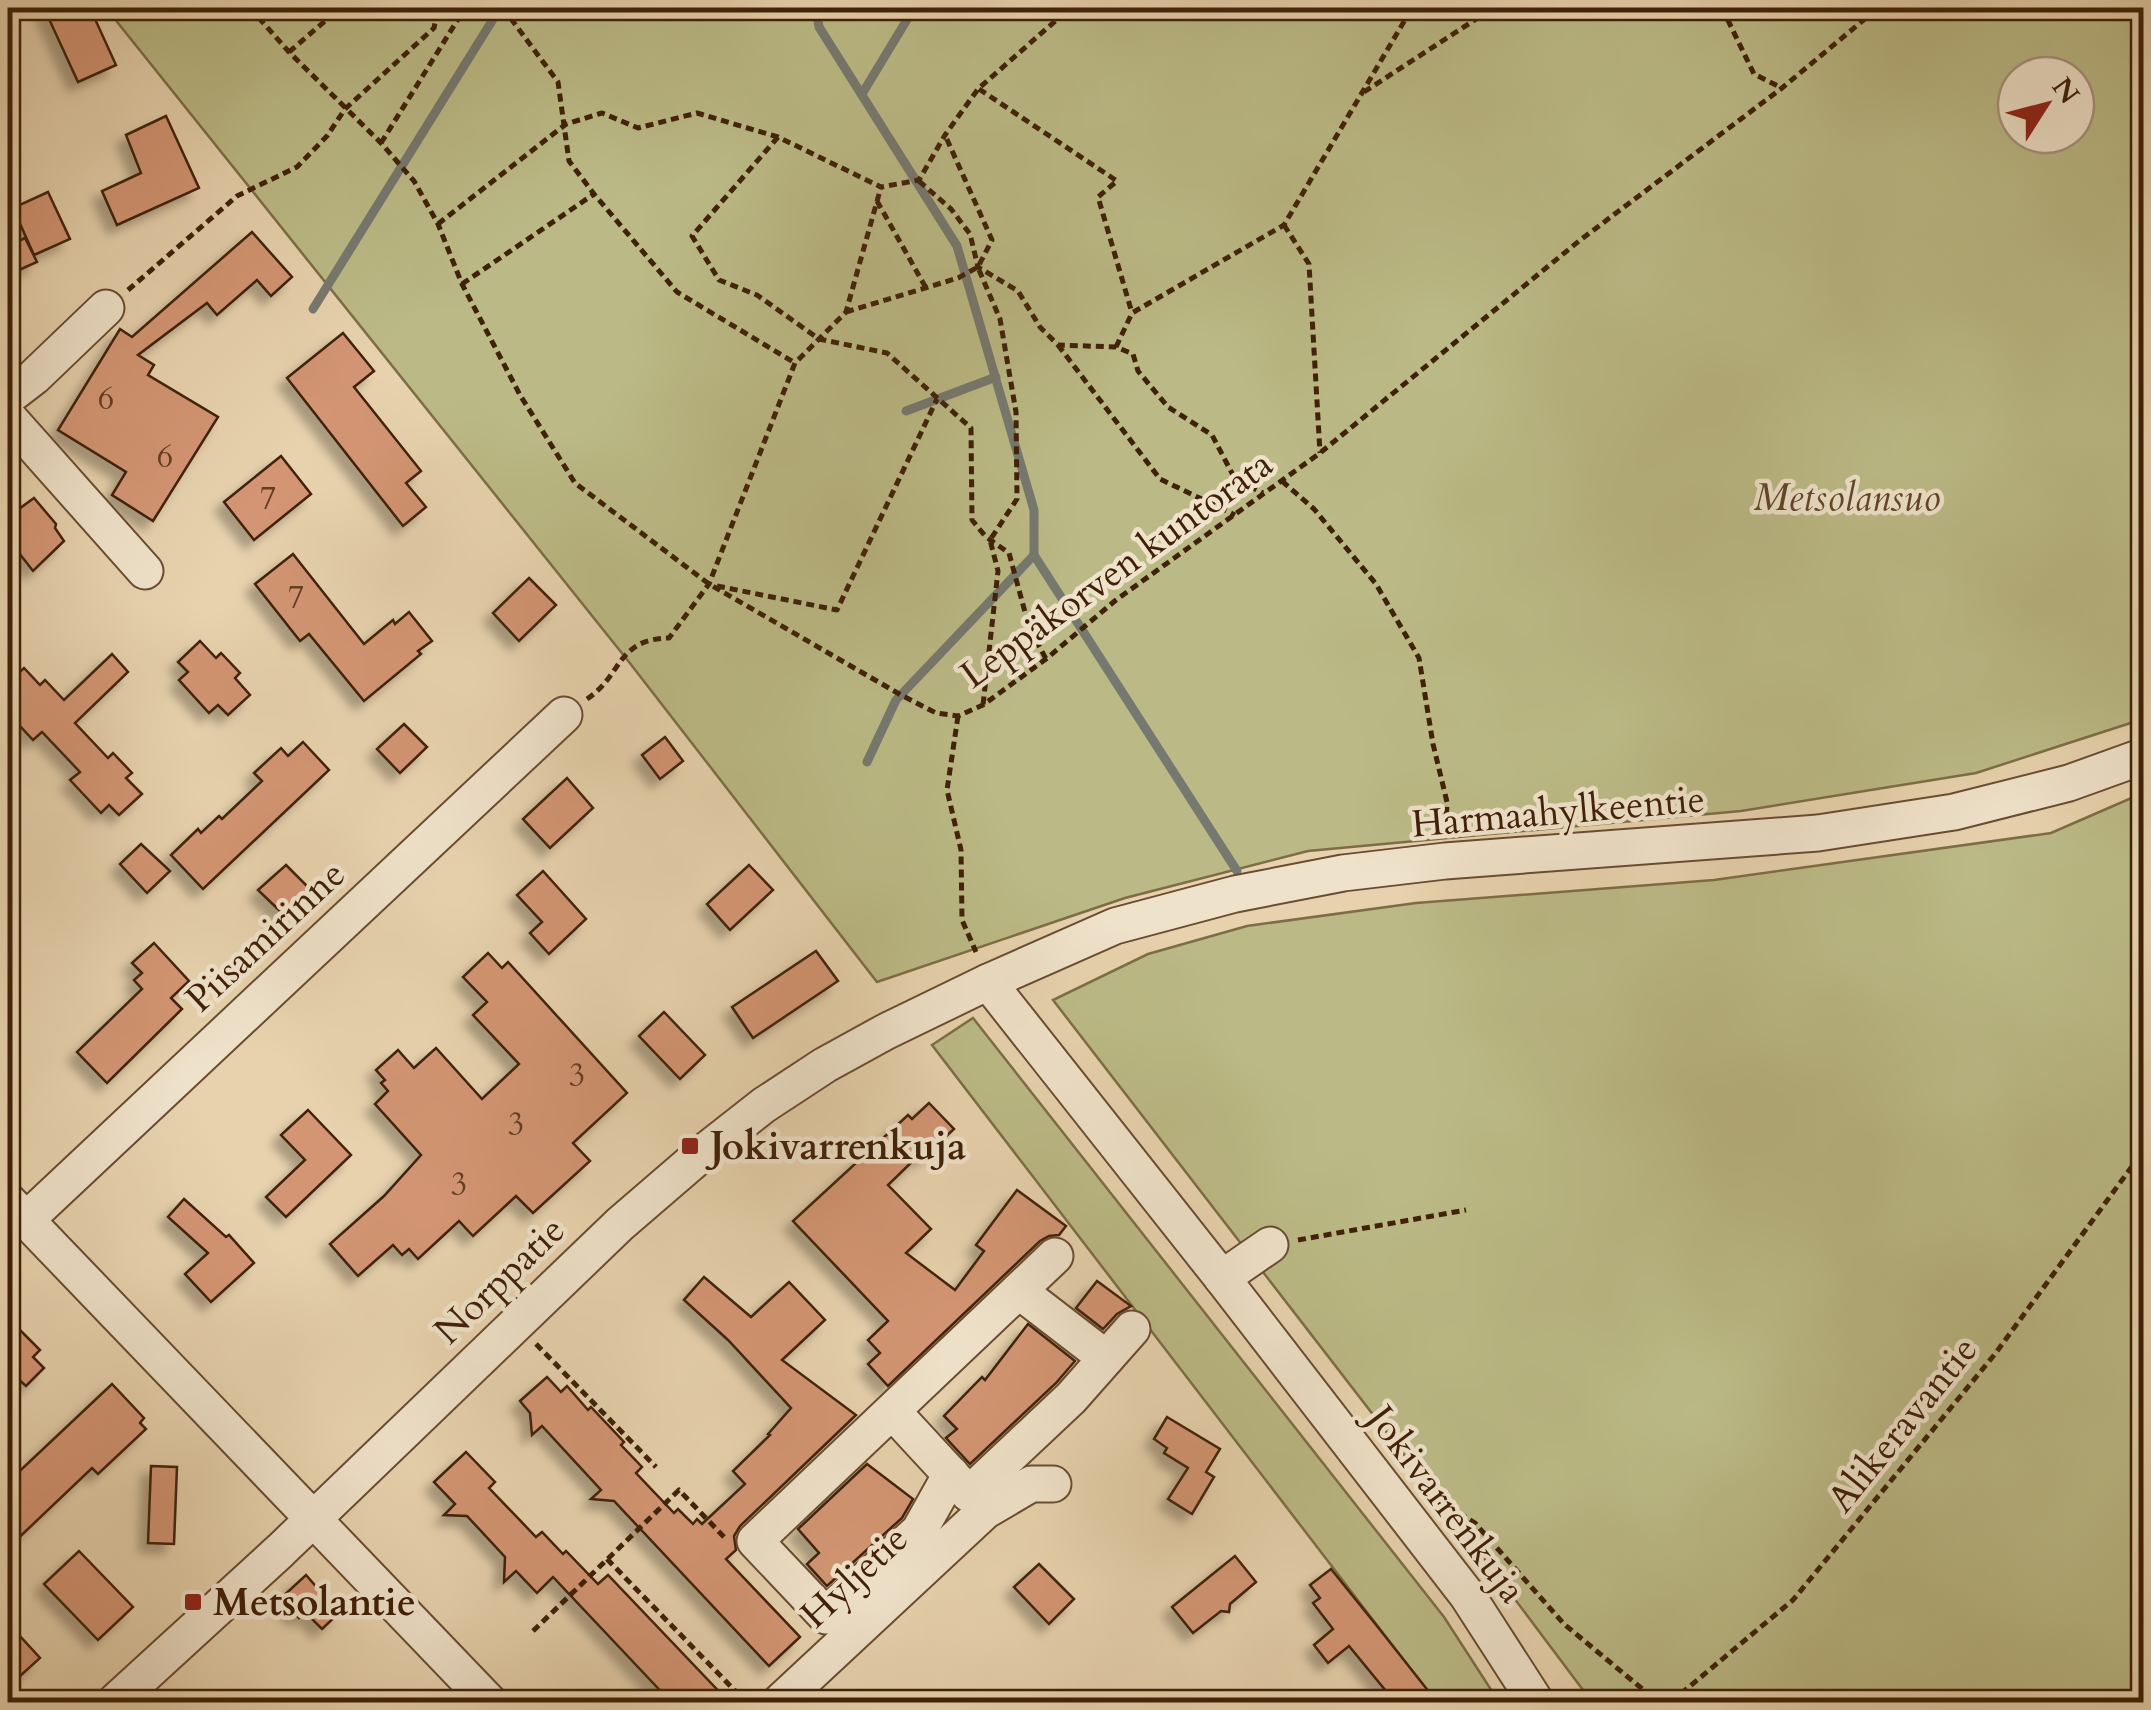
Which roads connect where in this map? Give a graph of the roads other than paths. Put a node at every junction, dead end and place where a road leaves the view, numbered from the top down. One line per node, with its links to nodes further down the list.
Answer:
1 (106, 308): 2 (street)
2 (8, 397)
3 (8, 417): 4 (street)
4 (145, 572)
5 (564, 715): 8 (street, Piisamirinne)
6 (2144, 756): 7 (street, Harmaahylkeentie)
7 (988, 982): 11 (street, Jokivarrenkuja); 18 (street, Norppatie)
8 (16, 1210): 18 (street)
9 (1270, 1245): 11 (street)
10 (1055, 1256): 12 (street)
11 (1222, 1278): 22 (street, Jokivarrenkuja)
12 (1019, 1291): 14 (street); 15 (street)
13 (1132, 1329): 14 (street)
14 (1106, 1358): 17 (street)
15 (893, 1412): 17 (street); 17 (street)
16 (1052, 1484): 17 (street)
17 (968, 1493): 21 (street, Hyljetie)
18 (312, 1520): 19 (street, Norppatie); 20 (street)
19 (116, 1702)
20 (489, 1702)
21 (780, 1702)
22 (1536, 1702)

